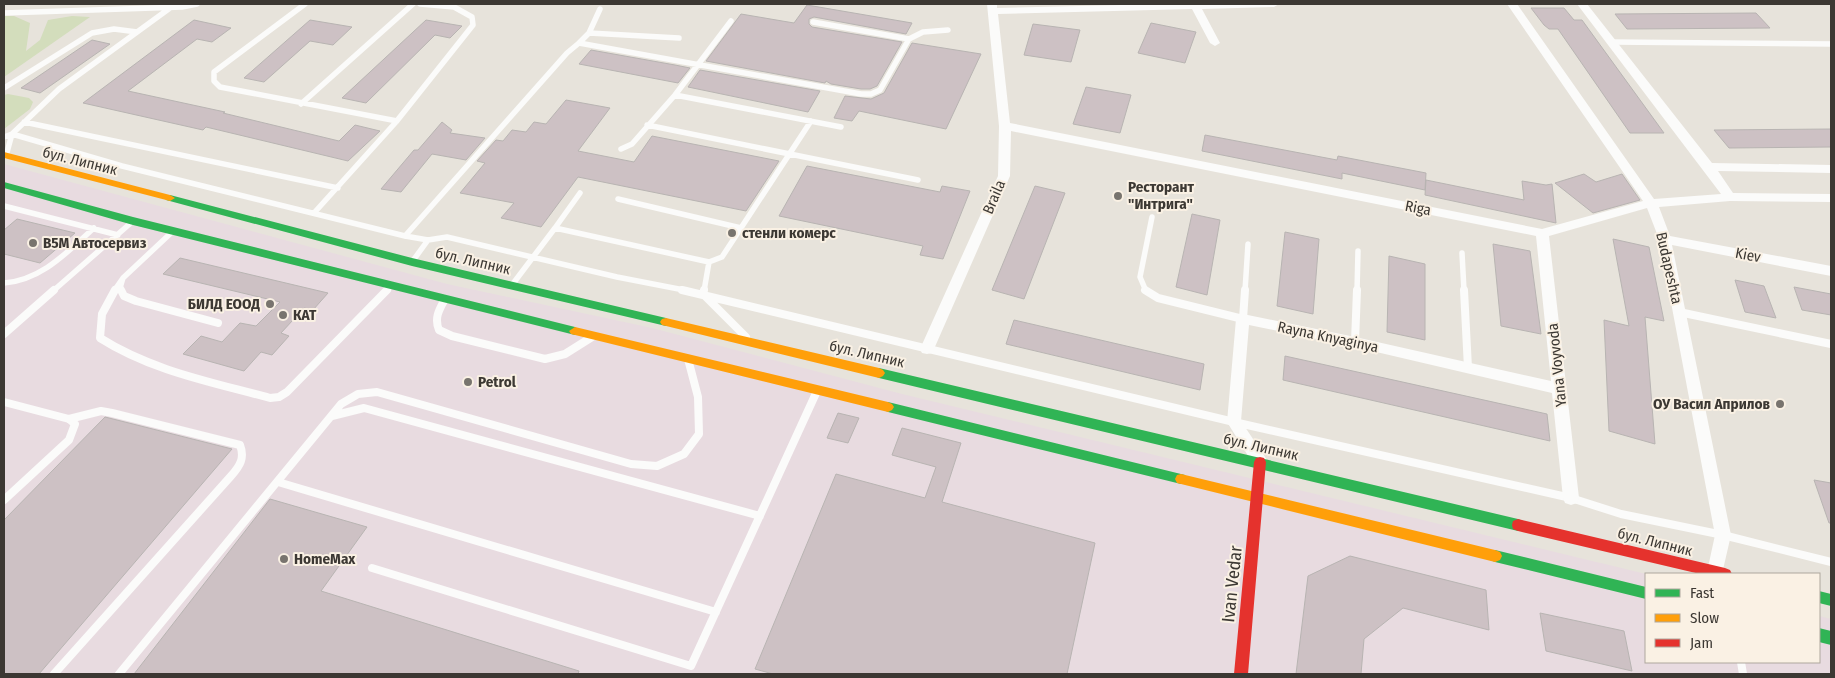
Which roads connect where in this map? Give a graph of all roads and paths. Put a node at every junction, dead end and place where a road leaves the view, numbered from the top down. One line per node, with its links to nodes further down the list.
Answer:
1 (197, 4): 10 (lane)
2 (305, 4): 27 (lane)
3 (413, 4): 27 (lane)
4 (420, 4): 28 (lane)
5 (1274, 4): 8 (street)
6 (1512, 4): 48 (street, Budapeshta)
7 (1582, 4): 20 (street)
8 (1195, 5): 9 (street); 22 (street)
9 (992, 7): 32 (street, Braila)
10 (170, 8): 12 (lane); 16 (lane)
11 (600, 9): 17 (lane)
12 (4, 13)
13 (731, 21): 24 (lane)
14 (814, 22): 19 (lane)
15 (948, 30): 19 (lane)
16 (137, 32): 25 (lane); 30 (lane)
17 (589, 33): 18 (lane); 21 (lane)
18 (679, 38)
19 (909, 40): 24 (lane)
20 (1612, 42): 23 (lane); 39 (street)
21 (580, 43): 24 (lane); 59 (lane)
22 (1214, 43)
23 (1831, 44)
24 (697, 65): 26 (lane)
25 (4, 88)
26 (674, 95): 29 (lane); 31 (lane)
27 (301, 104): 28 (lane)
28 (397, 121): 43 (lane)
29 (811, 121): 33 (lane); 37 (lane)
30 (24, 122): 34 (lane); 43 (lane)
31 (647, 125): 36 (lane); 37 (lane)
32 (1005, 126): 57 (street, Riga); 83 (street, Braila)
33 (841, 127)
34 (12, 134): 35 (lane); 38 (lane); 50 (lane)
35 (4, 137)
36 (621, 149)
37 (791, 154): 41 (lane); 55 (lane)
38 (5, 156): 66 (main road, бул. Липник)
39 (1709, 167): 40 (street); 45 (street)
40 (1831, 169)
41 (918, 180)
42 (4, 185): 52 (main road)
43 (338, 188): 50 (lane)
44 (580, 193): 54 (lane)
45 (1730, 197): 46 (street, Riga); 48 (street, Riga)
46 (1831, 198)
47 (618, 199): 55 (lane)
48 (1650, 203): 57 (street, Riga); 60 (street, Budapeshta)
49 (4, 206): 53 (lane)
50 (314, 213): 59 (lane)
51 (1152, 217): 76 (lane)
52 (133, 221): 56 (main road); 58 (lane)
53 (94, 228): 58 (lane); 70 (lane)
54 (554, 228): 65 (lane); 67 (lane)
55 (741, 228): 67 (lane)
56 (172, 232): 69 (lane); 72 (main road)
57 (1542, 233): 86 (street, Yana Voyvoda)
58 (118, 235): 78 (lane)
59 (406, 236): 61 (lane)
60 (1665, 239): 68 (street, Kiev); 75 (street, Budapeshta)
61 (428, 240): 65 (lane); 66 (lane)
62 (1248, 244): 76 (lane)
63 (1358, 251): 81 (lane)
64 (1462, 253): 85 (lane)
65 (535, 257): 71 (lane); 73 (lane)
66 (412, 262): 71 (main road, бул. Липник); 72 (main road)
67 (709, 262): 73 (lane)
68 (1831, 271)
69 (123, 278): 72 (lane); 77 (lane)
70 (4, 283)
71 (512, 285): 80 (main road, бул. Липник)
72 (391, 286): 74 (main road)
73 (703, 294): 80 (lane); 83 (lane)
74 (445, 299): 79 (main road); 79 (lane)
75 (1679, 312): 82 (lane); 98 (street, Budapeshta)
76 (1243, 319): 81 (street, Rayna Knyaginya); 91 (street)
77 (218, 323)
78 (4, 334)
79 (595, 335): 84 (main road)
80 (751, 342): 92 (main road, бул. Липник)
81 (1355, 342): 85 (street, Rayna Knyaginya)
82 (1831, 344)
83 (927, 349): 91 (lane)
84 (688, 359): 87 (main road); 89 (lane)
85 (1468, 368): 86 (street, Rayna Knyaginya)
86 (1560, 389): 95 (street, Yana Voyvoda)
87 (817, 391): 94 (main road); 97 (lane)
88 (4, 402): 90 (lane)
89 (332, 416): 93 (lane); 97 (lane)
90 (69, 419): 96 (lane); 104 (lane)
91 (1234, 422): 92 (street); 95 (lane)
92 (1260, 462): 94 (main road, Ivan Vedar); 101 (main road, бул. Липник)
93 (278, 482): 103 (lane); 105 (lane)
94 (1258, 498): 102 (main road); 106 (main road, Ivan Vedar)
95 (1571, 498): 98 (lane)
96 (4, 500)
97 (760, 516): 103 (lane)
98 (1723, 535): 99 (lane); 101 (street, Budapeshta)
99 (1831, 562)
100 (372, 568): 103 (lane)
101 (1720, 573)
102 (1645, 593)
103 (716, 612)
104 (54, 674)
105 (119, 674)
106 (1241, 674)

